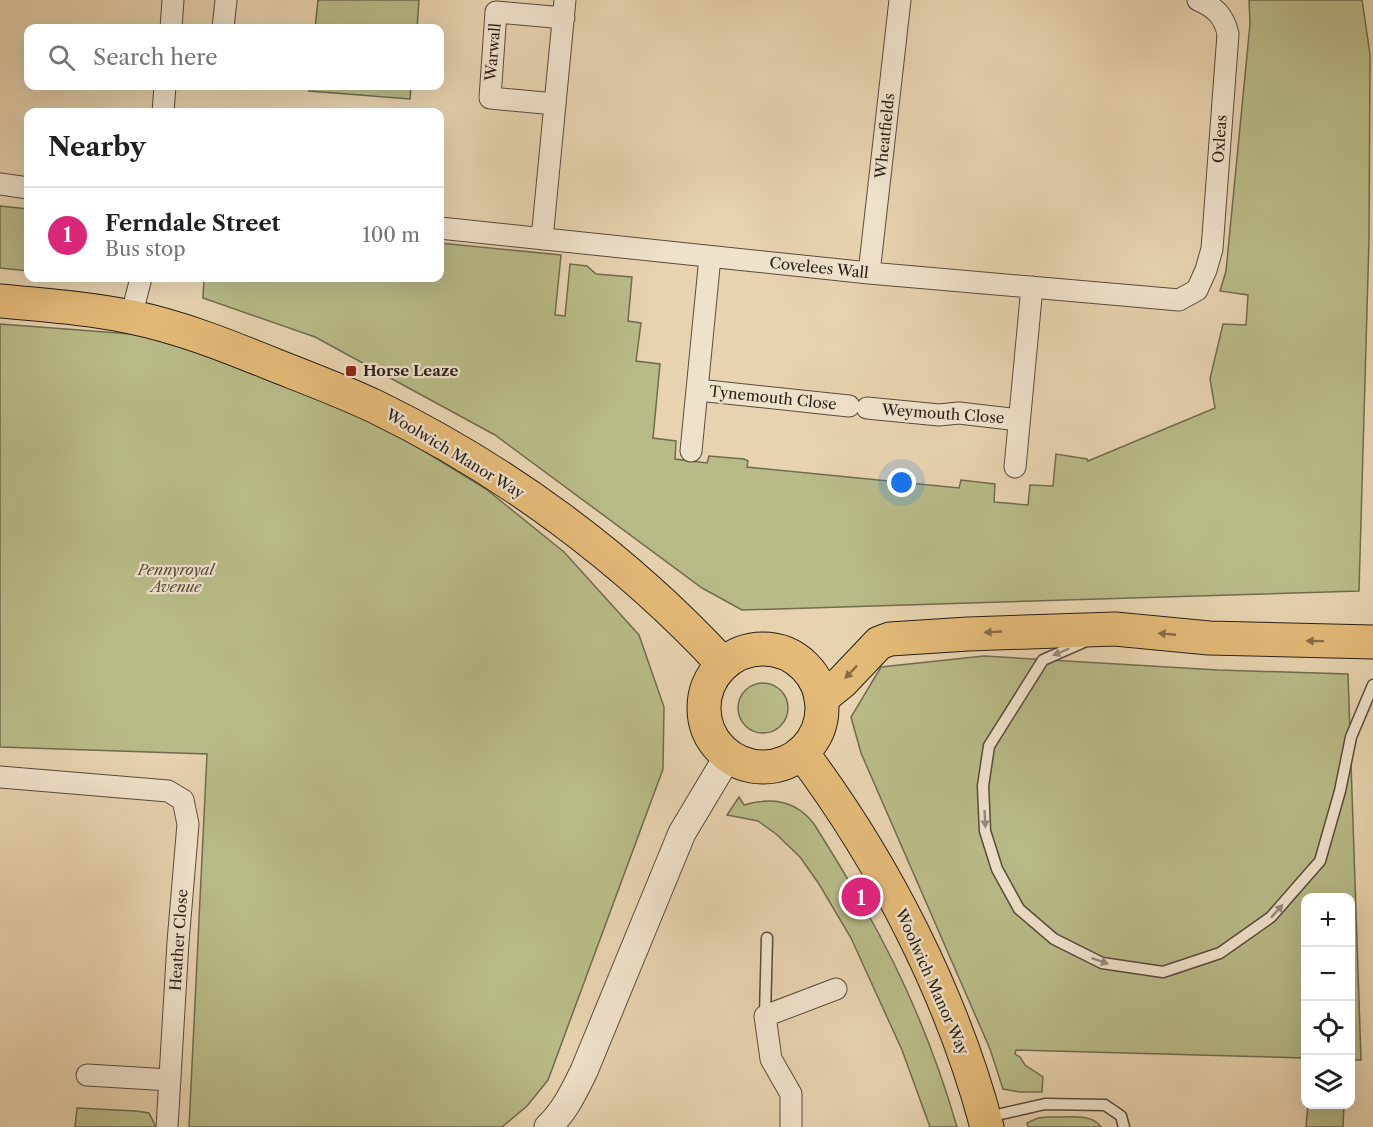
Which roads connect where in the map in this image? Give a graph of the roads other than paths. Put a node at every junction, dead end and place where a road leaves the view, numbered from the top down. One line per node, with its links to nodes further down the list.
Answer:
1 (173, 0): 7 (street)
2 (225, 0): 8 (street)
3 (900, 0): 17 (street, Wheatfields)
4 (1198, 0): 20 (street, Oxleas)
5 (497, 6): 6 (street, Warwall); 10 (street, Warwall)
6 (565, 9): 10 (street, Warwall)
7 (171, 24)
8 (223, 24)
9 (165, 90): 11 (street)
10 (555, 104): 15 (street, Warwall)
11 (163, 108)
12 (0, 184): 13 (street)
13 (24, 187)
14 (444, 228): 15 (street, Covelees Wall)
15 (542, 239): 16 (street, Covelees Wall)
16 (710, 257): 17 (street, Covelees Wall); 23 (street, Tynemouth Close)
17 (869, 273): 19 (street, Covelees Wall)
18 (140, 282): 22 (street)
19 (1032, 287): 20 (street, Covelees Wall); 25 (street, Weymouth Close)
20 (1197, 290)
21 (0, 301): 22 (main road, Woolwich Manor Way)
22 (131, 317): 30 (main road, Woolwich Manor Way)
23 (698, 390): 24 (street, Tynemouth Close); 26 (street, Tynemouth Close)
24 (858, 407): 25 (street, Weymouth Close)
25 (1019, 420): 27 (street, Weymouth Close)
26 (691, 451)
27 (1016, 467)
28 (1115, 629): 29 (main road, one-way to 28); 31 (lane, one-way to 31); 32 (main road, one-way to 32)
29 (1373, 642)
30 (723, 664): 32 (main road); 34 (main road)
31 (1373, 685)
32 (821, 699): 33 (main road)
33 (802, 753): 34 (main road); 41 (main road, Woolwich Manor Way)
34 (728, 756): 42 (street)
35 (0, 777): 40 (street, Heather Close)
36 (767, 938): 38 (lane)
37 (836, 989): 38 (street)
38 (765, 1016): 44 (street)
39 (87, 1075): 40 (street)
40 (170, 1080): 43 (street, Heather Close)
41 (986, 1122): 45 (lane)
42 (556, 1125)
43 (167, 1127)
44 (791, 1127)
45 (1124, 1127)

